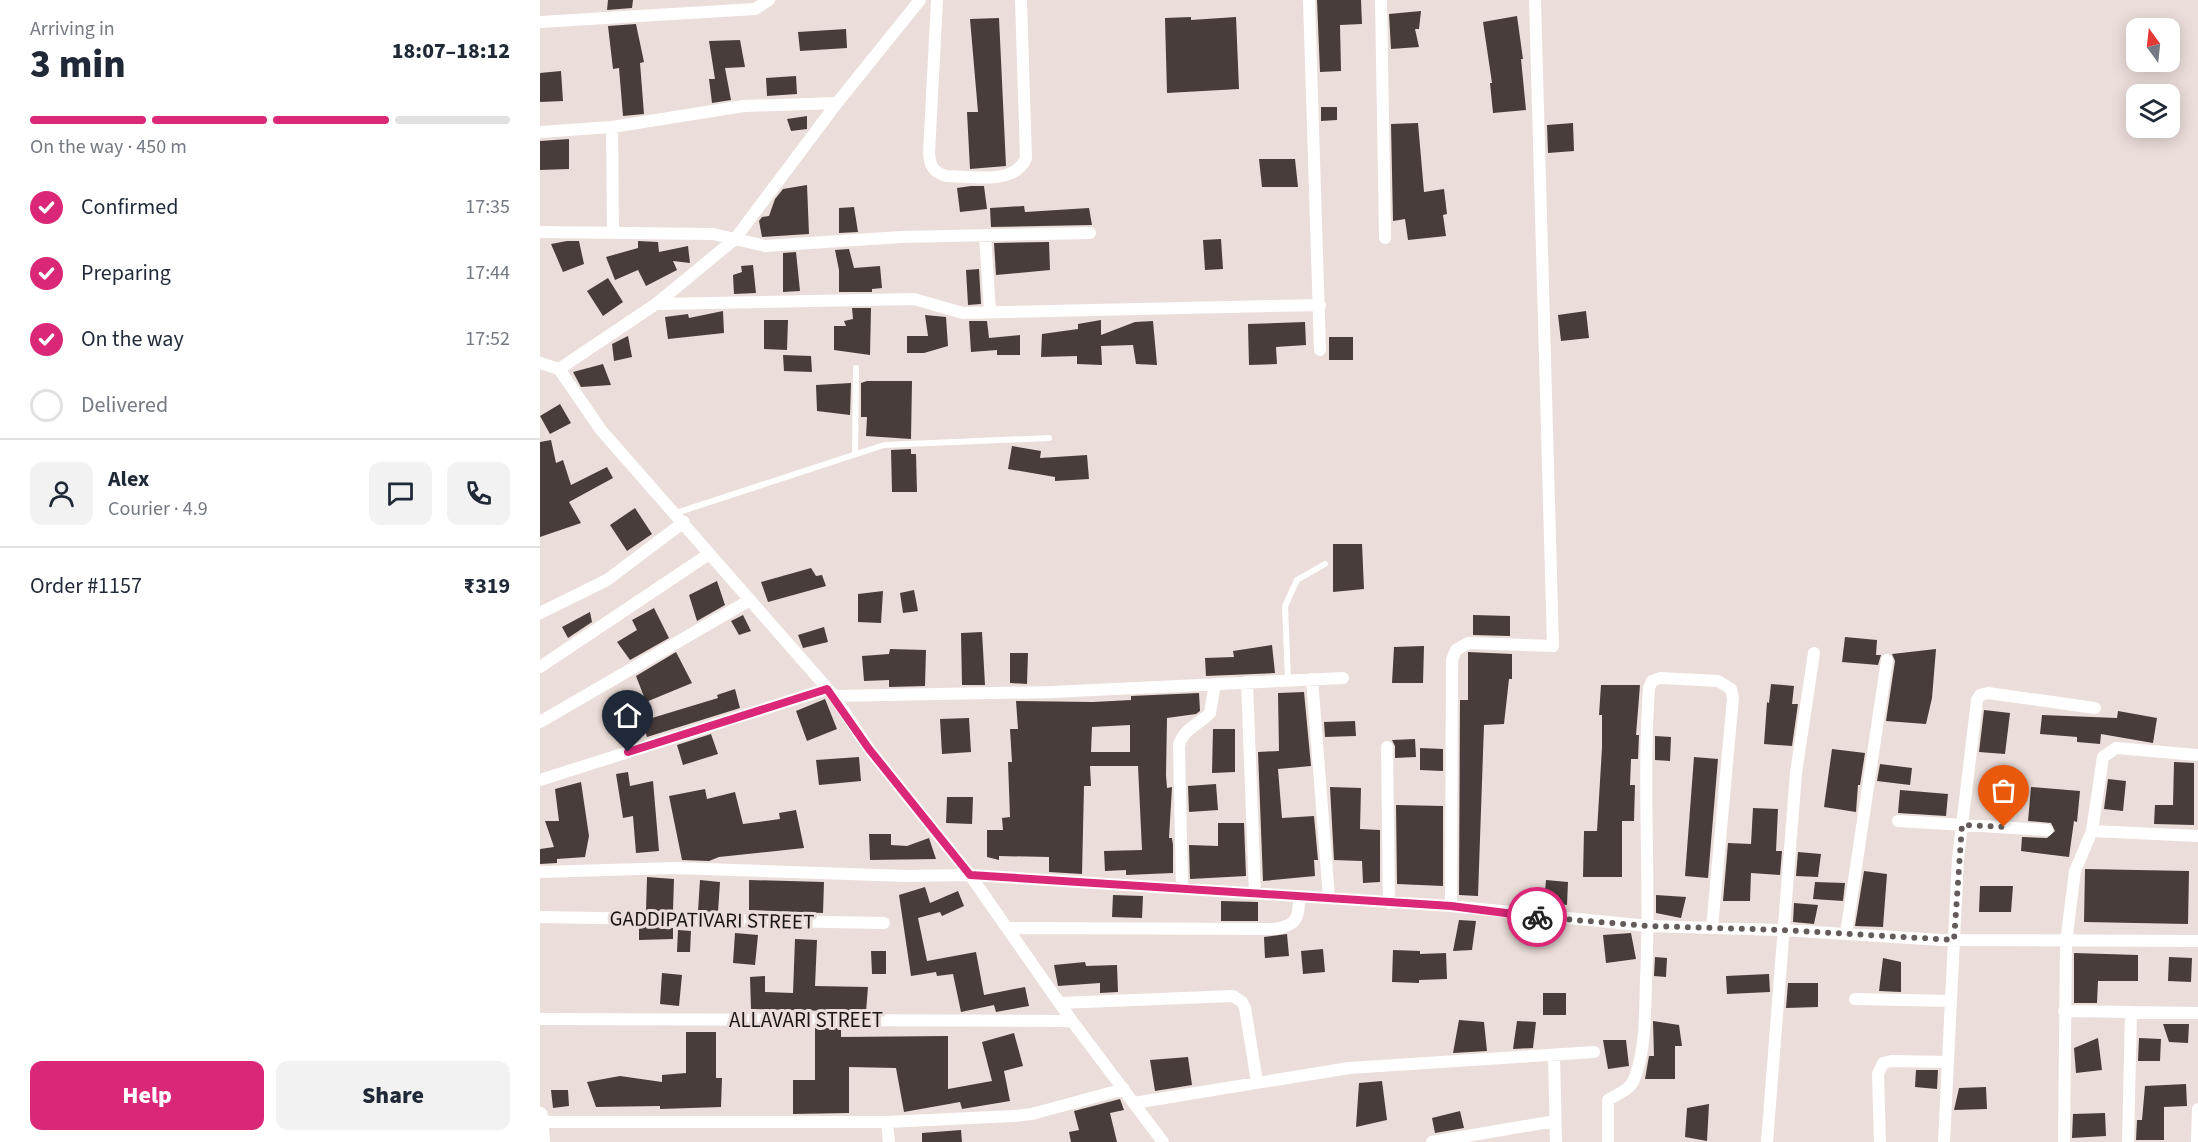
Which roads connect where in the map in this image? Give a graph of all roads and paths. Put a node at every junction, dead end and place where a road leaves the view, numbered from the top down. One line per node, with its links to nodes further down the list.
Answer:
1 (769, 0): 8 (street)
2 (920, 0): 9 (street)
3 (937, 0): 4 (street)
4 (1021, 0)
5 (1309, 0): 19 (street)
6 (1381, 0): 16 (street)
7 (1535, 0): 58 (street)
8 (540, 22)
9 (837, 103): 10 (street); 17 (street)
10 (612, 127): 11 (street); 13 (street)
11 (540, 132)
12 (540, 232): 13 (street)
13 (613, 232): 17 (street)
14 (1090, 233): 15 (street)
15 (985, 235): 17 (street); 20 (street)
16 (1385, 238)
17 (735, 239): 18 (street)
18 (656, 304): 20 (street); 24 (street)
19 (1320, 305): 20 (street); 21 (street)
20 (990, 311)
21 (1320, 350)
22 (540, 363): 24 (street)
23 (856, 368): 26 (lane)
24 (559, 369): 27 (street)
25 (1049, 438): 26 (lane)
26 (855, 453): 27 (lane)
27 (680, 518): 28 (street); 31 (street)
28 (709, 554): 30 (street); 34 (street)
29 (1325, 564): 37 (lane)
30 (750, 600): 40 (street); 42 (street)
31 (540, 613)
32 (1814, 653): 64 (street)
33 (1887, 660): 65 (street)
34 (540, 667)
35 (1343, 678): 36 (street)
36 (1312, 679): 37 (street); 56 (street)
37 (1288, 680): 38 (street)
38 (1247, 682): 39 (street); 54 (street)
39 (1215, 684): 40 (street); 53 (street)
40 (830, 692): 45 (street); 52 (street)
41 (2095, 708): 47 (street)
42 (540, 722)
43 (1387, 747): 57 (street)
44 (2198, 755): 49 (street)
45 (540, 780)
46 (1898, 821): 47 (street)
47 (1962, 825): 48 (street); 66 (street)
48 (2047, 830)
49 (2092, 831): 50 (street); 68 (street)
50 (2198, 836)
51 (540, 872): 52 (street)
52 (970, 875): 53 (street); 62 (street)
53 (1182, 888): 54 (street)
54 (1255, 893): 55 (street)
55 (1299, 896): 56 (street); 62 (street)
56 (1329, 898): 57 (street)
57 (1389, 903): 58 (street)
58 (1451, 906): 61 (street)
59 (540, 917): 60 (street, GADDIPATIVARI STREET)
60 (884, 923)
61 (1648, 926): 63 (street); 63 (street); 93 (street)
62 (1008, 928): 71 (street)
63 (1712, 928): 64 (street)
64 (1782, 930): 65 (street); 94 (street)
65 (1846, 934): 66 (street)
66 (1954, 940): 68 (street); 70 (street)
67 (2198, 941): 68 (street)
68 (2066, 942): 72 (street)
69 (1855, 999): 70 (street)
70 (1951, 1001): 79 (street)
71 (1060, 1003): 76 (street); 80 (street)
72 (2064, 1011): 73 (street); 97 (street)
73 (2131, 1012): 74 (street); 98 (street)
74 (2198, 1013)
75 (540, 1019): 76 (street, ALLAVARI STREET)
76 (1072, 1021): 81 (street)
77 (1594, 1052): 78 (street)
78 (1554, 1055): 80 (street); 85 (street)
79 (1948, 1062): 95 (street); 96 (street)
80 (1257, 1082): 82 (street)
81 (1124, 1089): 82 (street); 87 (street)
82 (1134, 1104): 90 (street)
83 (2198, 1109): 99 (street)
84 (540, 1115): 86 (main road)
85 (1555, 1121): 91 (street); 92 (street)
86 (540, 1122): 87 (street); 88 (main road)
87 (887, 1122): 89 (street)
88 (542, 1142)
89 (889, 1142)
90 (1163, 1142)
91 (1432, 1142)
92 (1556, 1142)
93 (1608, 1142)
94 (1767, 1142)
95 (1880, 1142)
96 (1944, 1142)
97 (2064, 1142)
98 (2128, 1142)
99 (2197, 1142)

